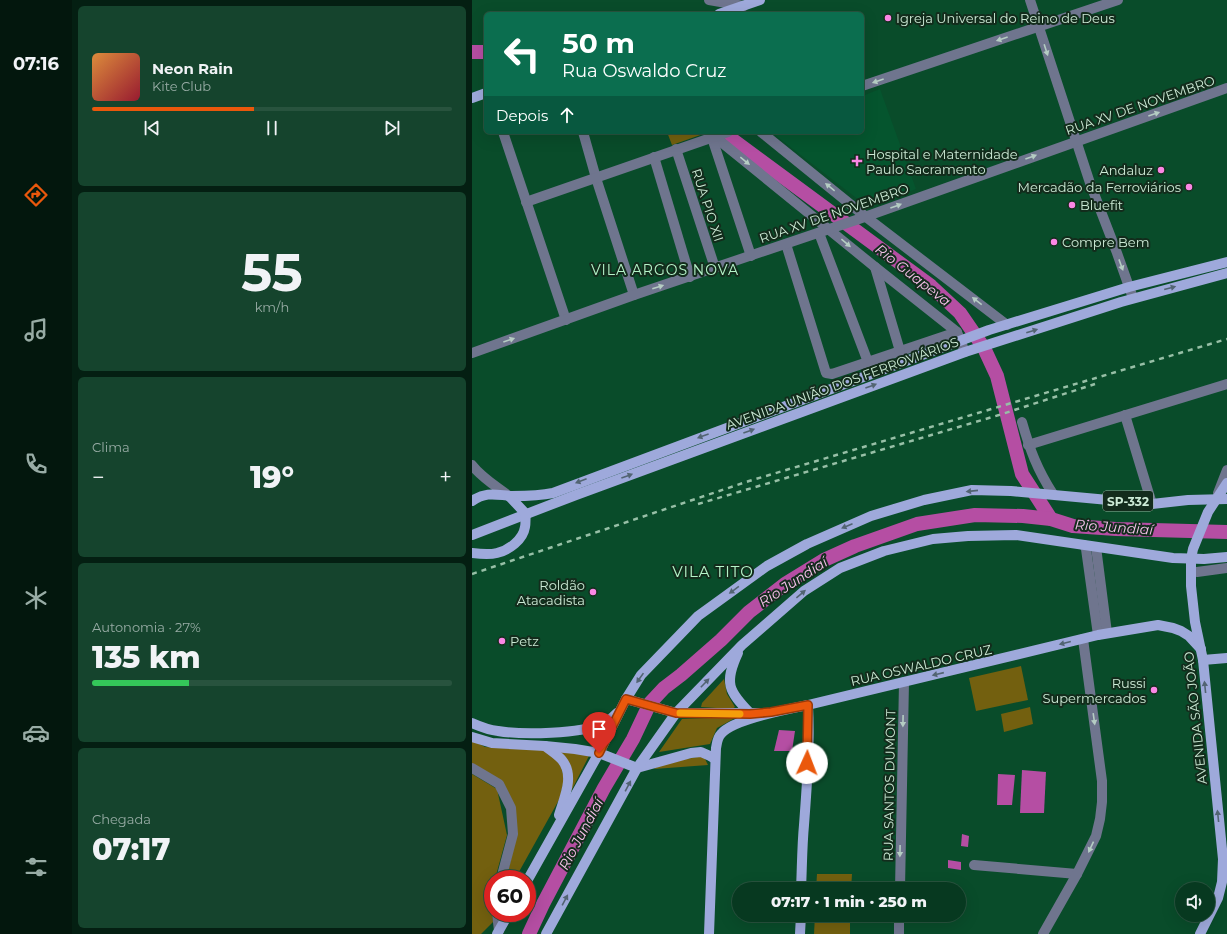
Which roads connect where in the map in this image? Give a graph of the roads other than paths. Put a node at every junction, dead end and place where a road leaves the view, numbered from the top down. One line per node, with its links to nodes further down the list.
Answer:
1 (709, 0): 5 (street)
2 (760, 0): 5 (main road)
3 (1030, 0): 7 (street)
4 (1118, 0): 7 (street)
5 (744, 6): 6 (main road)
6 (725, 12)
7 (1038, 27): 8 (street, one-way to 8); 16 (street, one-way to 16)
8 (864, 85)
9 (1227, 88): 16 (street, RUA XV DE NOVEMBRO, one-way to 9)
10 (484, 94): 11 (main road)
11 (472, 98)
12 (504, 134): 20 (street)
13 (583, 134): 19 (street)
14 (763, 134): 21 (street, one-way to 14)
15 (719, 135): 17 (street); 22 (street, one-way to 22); 25 (street)
16 (1076, 142): 21 (street, RUA XV DE NOVEMBRO, one-way to 16); 33 (street, one-way to 33)
17 (676, 149): 18 (street); 28 (street, RUA PIO XII)
18 (654, 157): 19 (street); 31 (street)
19 (596, 178): 20 (street); 34 (street)
20 (526, 202): 36 (street)
21 (862, 218): 22 (street, RUA XV DE NOVEMBRO); 37 (street, one-way to 21)
22 (833, 228): 23 (street, RUA XV DE NOVEMBRO); 27 (street, one-way to 27)
23 (819, 233): 24 (street, RUA XV DE NOVEMBRO); 42 (street)
24 (786, 244): 25 (street, RUA XV DE NOVEMBRO); 42 (street)
25 (751, 256): 28 (street, RUA XV DE NOVEMBRO)
26 (1227, 262): 33 (main road, AVENIDA UNIÃO DOS FERROVIÁRIOS)
27 (874, 267): 38 (street); 39 (street)
28 (715, 268): 31 (street, RUA XV DE NOVEMBRO)
29 (1227, 273): 32 (main road, AVENIDA UNIÃO DOS FERROVIÁRIOS)
30 (1227, 276): 32 (main road)
31 (690, 277): 34 (street, RUA XV DE NOVEMBRO, one-way to 31)
32 (1198, 281): 35 (main road, AVENIDA UNIÃO DOS FERROVIÁRIOS, one-way to 32)
33 (1129, 287): 35 (street); 37 (main road, AVENIDA UNIÃO DOS FERROVIÁRIOS)
34 (634, 295): 36 (street, RUA XV DE NOVEMBRO)
35 (1133, 298): 40 (main road, AVENIDA UNIÃO DOS FERROVIÁRIOS, one-way to 35)
36 (566, 320): 41 (street, RUA XV DE NOVEMBRO, one-way to 36)
37 (1008, 325): 38 (main road, AVENIDA UNIÃO DOS FERROVIÁRIOS)
38 (960, 337): 39 (street); 40 (street); 51 (main road, AVENIDA UNIÃO DOS FERROVIÁRIOS, one-way to 51)
39 (900, 351): 42 (street)
40 (965, 352): 56 (main road, AVENIDA UNIÃO DOS FERROVIÁRIOS, one-way to 40)
41 (472, 353)
42 (868, 362)
43 (1227, 384): 44 (street)
44 (1125, 415): 46 (street); 55 (street)
45 (1022, 422): 46 (street)
46 (1028, 445): 50 (street)
47 (472, 465): 51 (street)
48 (1227, 470): 52 (street, AVENIDA SÃO JOÃO)
49 (1227, 483): 52 (main road, AVENIDA SÃO JOÃO)
50 (1053, 494): 55 (main road, SP-332); 73 (main road, SP-332, one-way to 73)
51 (509, 496): 54 (main road, AVENIDA UNIÃO DOS FERROVIÁRIOS); 56 (main road)
52 (1215, 499): 53 (main road, SP-332); 55 (main road, SP-332); 61 (main road, AVENIDA SÃO JOÃO)
53 (1227, 499)
54 (472, 501)
55 (1152, 504)
56 (526, 514): 57 (main road, AVENIDA UNIÃO DOS FERROVIÁRIOS); 60 (main road)
57 (472, 535)
58 (1084, 545): 59 (main road); 67 (street); 69 (main road, one-way to 58)
59 (1096, 547): 61 (main road); 67 (street)
60 (472, 553)
61 (1192, 554): 63 (main road); 66 (main road, AVENIDA SÃO JOÃO)
62 (1227, 557): 63 (main road)
63 (1204, 559): 65 (main road)
64 (1227, 568): 65 (street)
65 (1197, 572): 66 (main road)
66 (1191, 586): 70 (main road, AVENIDA SÃO JOÃO)
67 (1102, 634): 68 (main road, RUA OSWALDO CRUZ); 70 (main road, RUA OSWALDO CRUZ)
68 (1083, 639): 72 (main road, RUA OSWALDO CRUZ, one-way to 72); 90 (street, one-way to 90)
69 (742, 645): 77 (main road, one-way to 69); 78 (main road)
70 (1202, 655): 71 (main road); 103 (main road, AVENIDA SÃO JOÃO, one-way to 70)
71 (1227, 658)
72 (904, 682): 74 (main road, RUA OSWALDO CRUZ); 92 (street, RUA SANTOS DUMONT, one-way to 92)
73 (626, 699): 75 (main road, SP-332); 77 (main road)
74 (808, 705): 76 (main road, RUA OSWALDO CRUZ); 91 (main road)
75 (620, 710): 79 (main road); 82 (main road, SP-332)
76 (771, 712): 78 (main road); 83 (main road, RUA OSWALDO CRUZ)
77 (676, 713): 78 (main road); 84 (main road)
78 (750, 714)
79 (472, 723)
80 (472, 737): 81 (main road)
81 (545, 746): 82 (main road); 86 (main road)
82 (599, 753): 84 (main road); 86 (main road, SP-332)
83 (715, 759): 84 (main road); 99 (main road, RUA OSWALDO CRUZ)
84 (635, 767): 98 (main road, one-way to 84)
85 (472, 768): 88 (street)
86 (551, 839): 89 (main road, SP-332)
87 (974, 865): 90 (street)
88 (503, 870)
89 (533, 870)
90 (1077, 874): 102 (street)
91 (801, 882)
92 (900, 882)
93 (497, 922): 97 (street)
94 (504, 922): 97 (main road)
95 (800, 922): 100 (main road)
96 (899, 922): 101 (street)
97 (498, 932)
98 (546, 934)
99 (709, 934)
100 (800, 934)
101 (898, 934)
102 (1043, 934)
103 (1200, 934)

